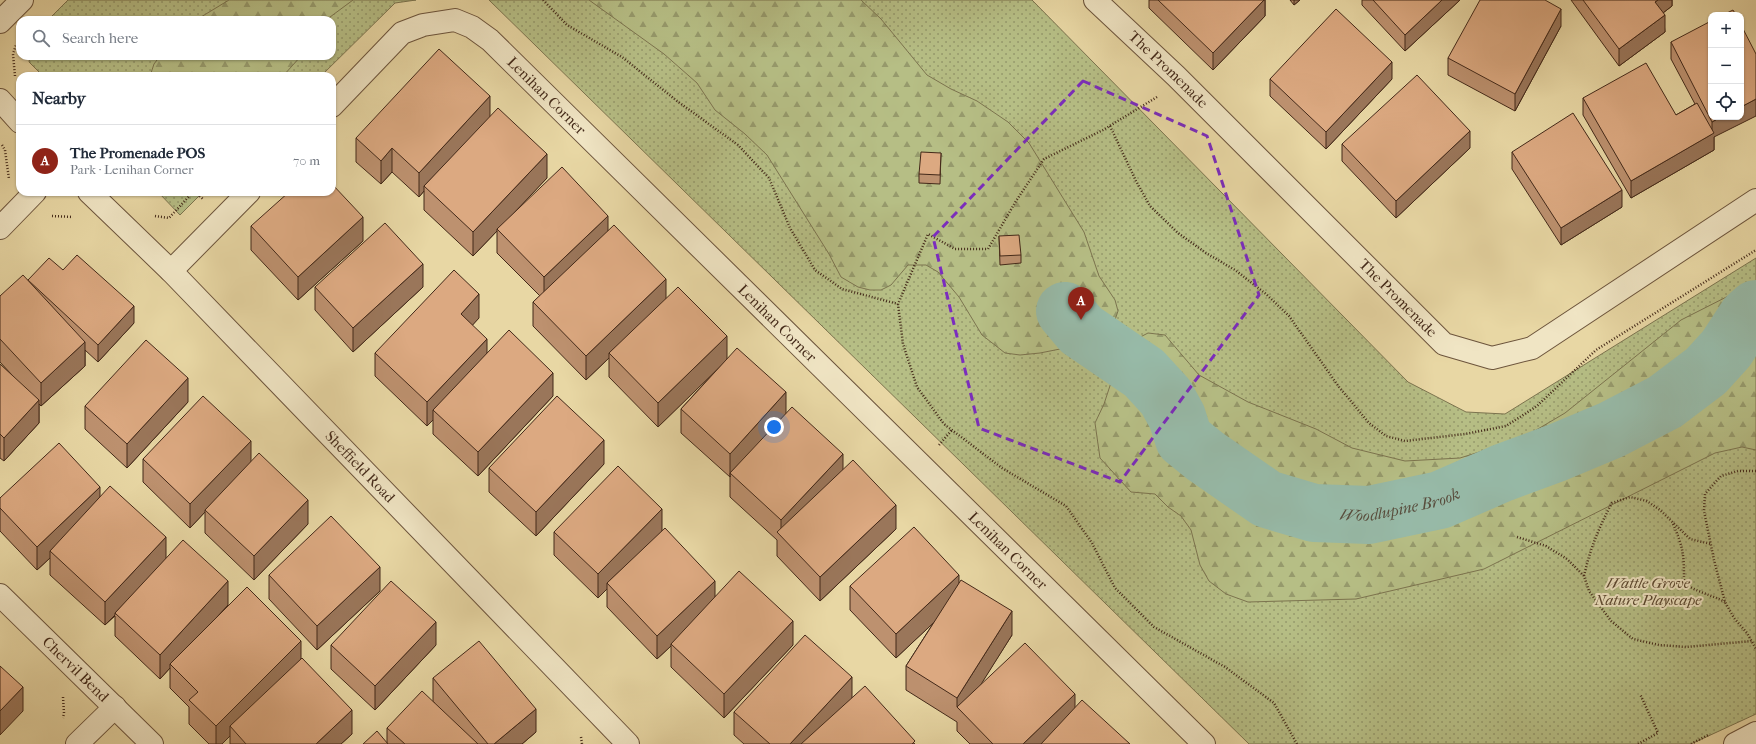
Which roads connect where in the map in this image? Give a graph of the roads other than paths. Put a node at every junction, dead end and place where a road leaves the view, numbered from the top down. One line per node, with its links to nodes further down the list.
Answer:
1 (22, 0): 3 (street)
2 (1095, 0): 10 (street, The Promenade)
3 (0, 22)
4 (0, 100): 6 (street)
5 (336, 102): 19 (street, Lenihan Corner)
6 (16, 118)
7 (31, 196): 11 (street)
8 (92, 196): 12 (street, Sheffield Road)
9 (245, 196): 12 (street)
10 (1756, 200)
11 (0, 228)
12 (171, 271): 16 (street, Sheffield Road)
13 (0, 595): 14 (street, Chervil Bend)
14 (115, 707): 17 (street); 18 (street, Chervil Bend)
15 (1756, 733): 20 (street)
16 (625, 743)
17 (77, 744)
18 (152, 744)
19 (1204, 744)
20 (1735, 744)

